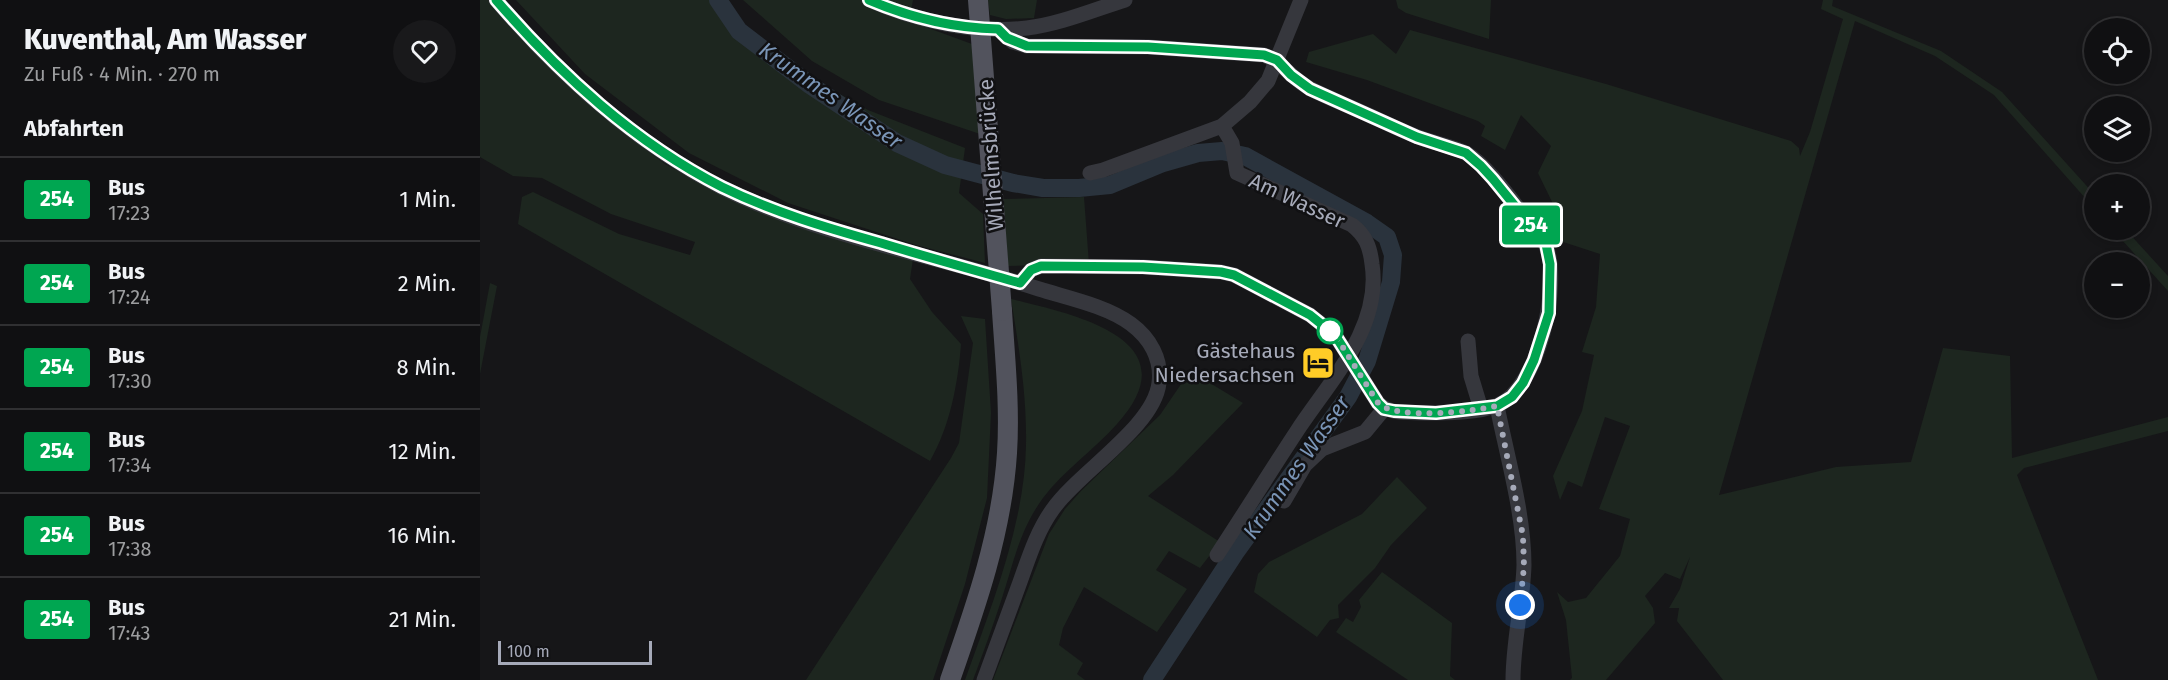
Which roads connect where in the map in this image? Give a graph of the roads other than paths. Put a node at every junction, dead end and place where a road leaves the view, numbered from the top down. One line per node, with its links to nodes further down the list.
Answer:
1 (496, 0): 11 (street)
2 (869, 0): 6 (street)
3 (978, 0): 20 (main road, bridge)
4 (1125, 0): 7 (street)
5 (1301, 0): 8 (street)
6 (982, 28): 7 (street); 11 (street, Wilhelmsbrücke, bridge)
7 (998, 29): 8 (street)
8 (1277, 60): 9 (street); 15 (street)
9 (1222, 126): 10 (street); 14 (street, Am Wasser)
10 (1090, 172)
11 (1000, 277): 12 (street)
12 (1020, 283): 14 (street); 21 (street)
13 (1468, 341): 17 (street)
14 (1352, 363): 16 (street); 19 (street, Am Wasser)
15 (1497, 406): 17 (street); 22 (street)
16 (1384, 409): 17 (street); 18 (street)
17 (1481, 409)
18 (1284, 501)
19 (1217, 555)
20 (950, 680)
21 (984, 680)
22 (1513, 680)

